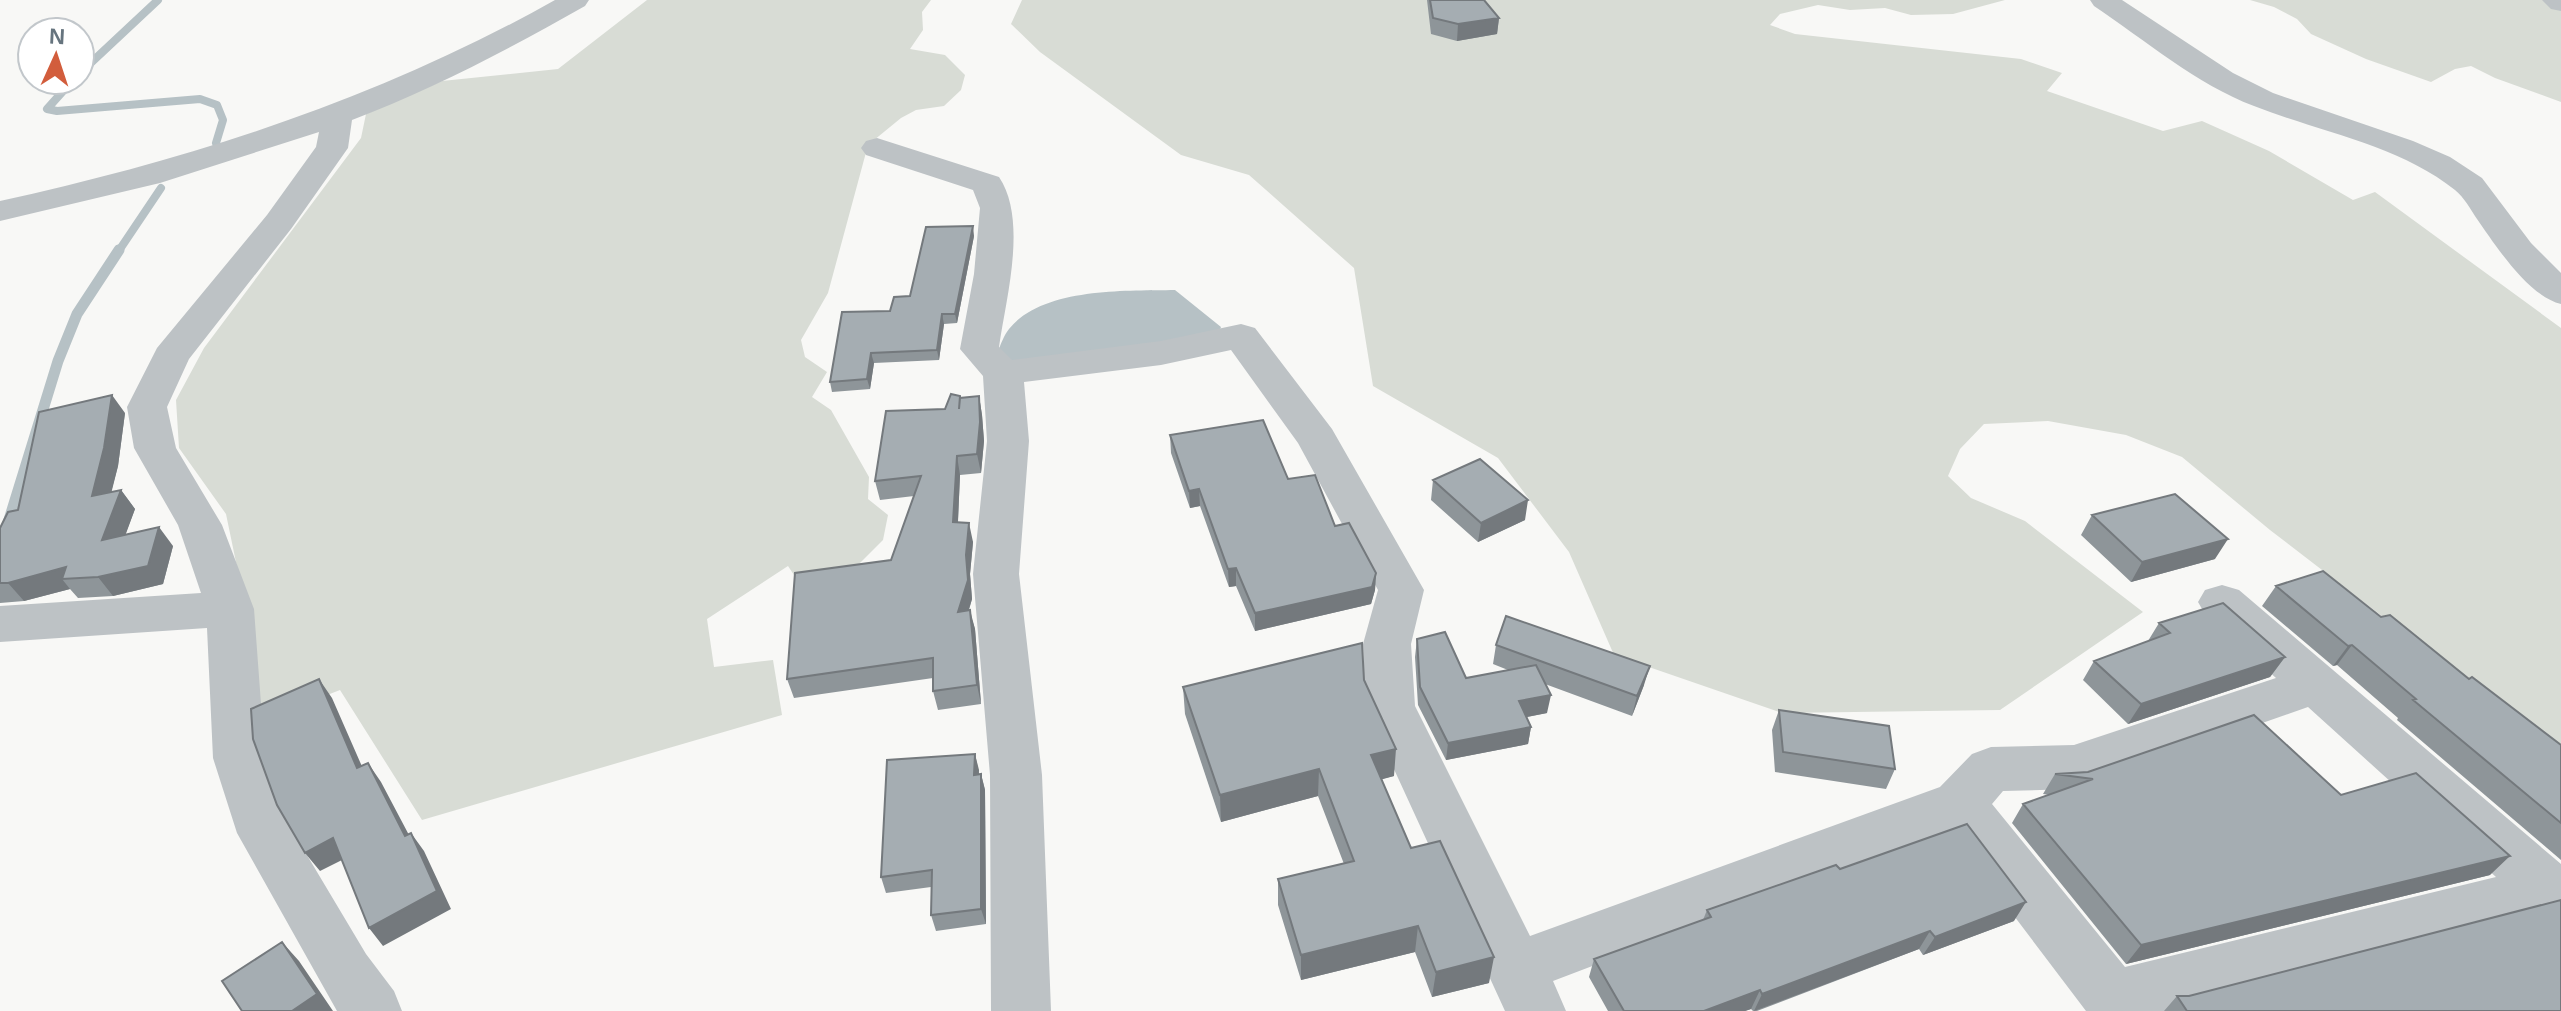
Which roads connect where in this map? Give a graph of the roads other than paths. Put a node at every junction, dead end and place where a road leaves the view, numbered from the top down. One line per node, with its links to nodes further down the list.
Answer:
1 (575, 0): 3 (street)
2 (2104, 0): 6 (street)
3 (337, 114): 5 (street); 9 (street)
4 (877, 148): 7 (street)
5 (0, 211)
6 (2561, 293)
7 (1003, 373): 14 (street); 17 (street)
8 (2222, 602): 11 (street)
9 (230, 609): 10 (street); 16 (street)
10 (0, 624)
11 (2316, 684): 12 (street); 13 (street)
12 (1959, 803): 14 (street); 15 (street)
13 (2555, 894): 15 (street)
14 (1526, 989)
15 (2118, 1005)
16 (372, 1011)
17 (1021, 1011)

